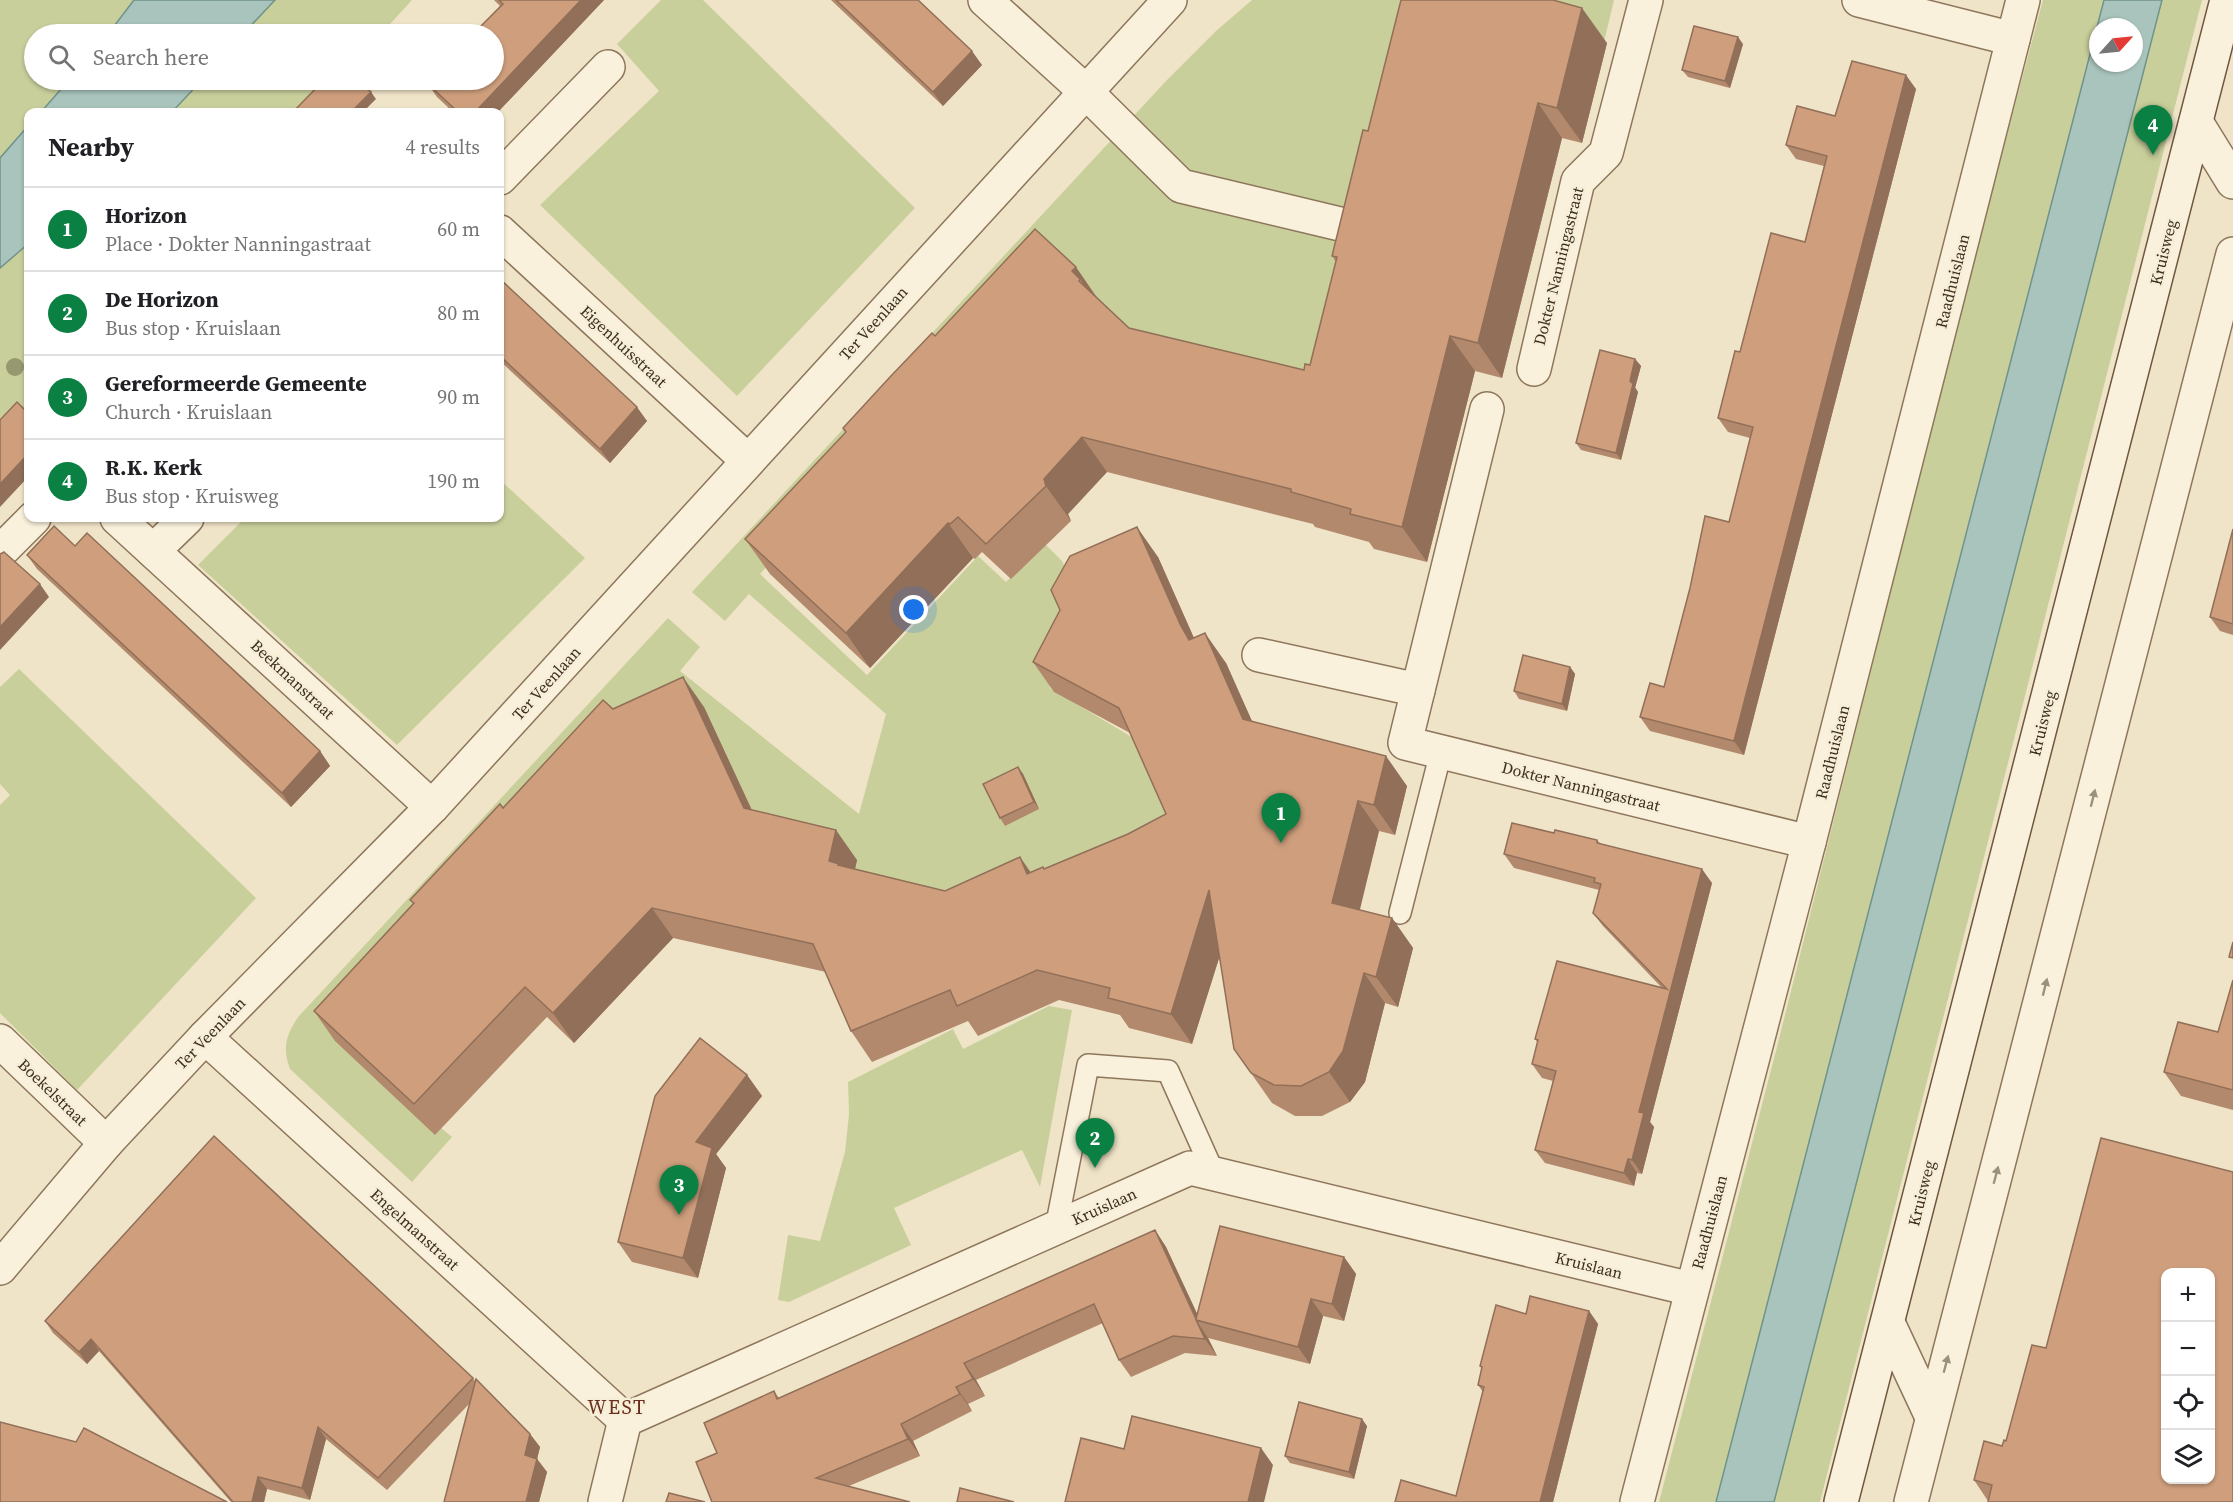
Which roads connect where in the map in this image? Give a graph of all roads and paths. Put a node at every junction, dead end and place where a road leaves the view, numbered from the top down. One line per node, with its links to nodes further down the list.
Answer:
1 (985, 0): 9 (street)
2 (1170, 0): 9 (street, Ter Veenlaan)
3 (1646, 0): 16 (street, Dokter Nanningastraat)
4 (1859, 0): 7 (street)
5 (2023, 0): 7 (street, Raadhuislaan)
6 (2228, 0): 10 (street, Kruisweg)
7 (2013, 39): 28 (street, Raadhuislaan)
8 (608, 67): 11 (street)
9 (1085, 90): 13 (street); 18 (street, Ter Veenlaan)
10 (2196, 122): 12 (street); 37 (street, Kruisweg)
11 (504, 174)
12 (2233, 182)
13 (1340, 224)
14 (504, 236): 18 (street, Eigenhuisstraat)
15 (2233, 254): 38 (street, one-way to 15)
16 (1534, 369)
17 (1487, 409): 25 (street, Dokter Nanningastraat)
18 (748, 461): 27 (street, Ter Veenlaan)
19 (30, 522): 23 (street)
20 (121, 522): 22 (street, Beekmanstraat)
21 (182, 522): 22 (street)
22 (153, 551): 27 (street, Beekmanstraat)
23 (0, 552)
24 (1259, 655): 25 (street)
25 (1418, 690): 26 (street, Dokter Nanningastraat)
26 (1440, 752): 28 (street, Dokter Nanningastraat); 29 (lane)
27 (432, 807): 30 (street, Ter Veenlaan)
28 (1809, 842): 36 (street, Raadhuislaan)
29 (1400, 913)
30 (205, 1037): 32 (street, Ter Veenlaan); 39 (street, Engelmanstraat)
31 (0, 1041): 32 (street, Boekelstraat)
32 (106, 1143): 35 (street, Ter Veenlaan)
33 (1214, 1174): 34 (street, Kruislaan); 34 (lane); 36 (street, Kruislaan)
34 (1056, 1228): 39 (street, Kruislaan)
35 (0, 1268)
36 (1691, 1289): 41 (street, Raadhuislaan)
37 (1888, 1323): 38 (street); 42 (street, Kruisweg)
38 (1932, 1417): 43 (street)
39 (625, 1420): 40 (street)
40 (605, 1502)
41 (1637, 1502)
42 (1841, 1502)
43 (1911, 1502)

